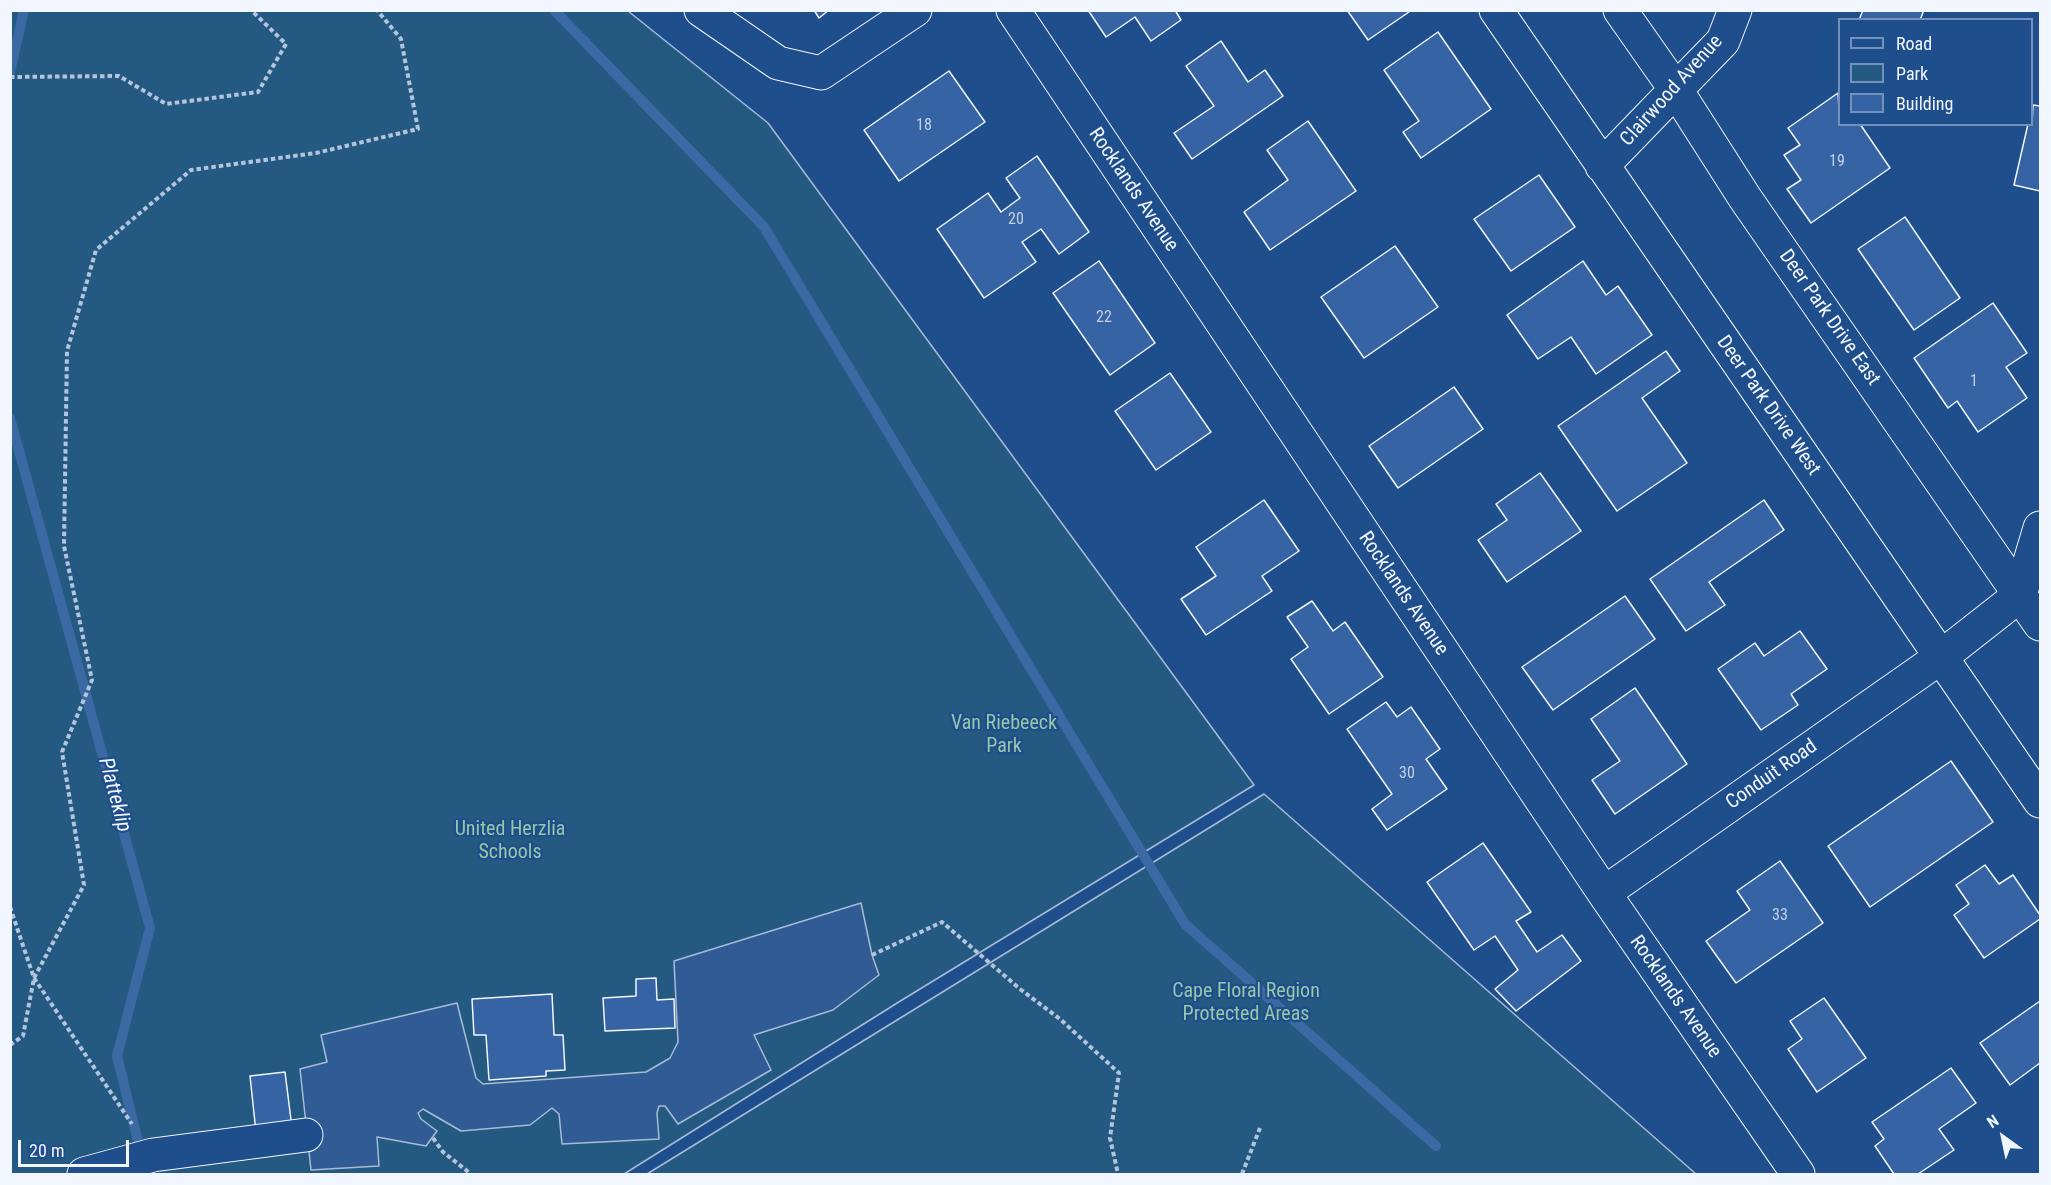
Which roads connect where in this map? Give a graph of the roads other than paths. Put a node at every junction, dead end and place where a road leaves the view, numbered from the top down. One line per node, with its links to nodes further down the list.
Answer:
1 (701, 10): 2 (street)
2 (915, 10)
3 (1013, 10): 14 (street, Rocklands Avenue)
4 (1496, 10): 8 (street, Deer Park Drive West)
5 (1620, 10): 7 (street, Deer Park Drive East)
6 (1735, 10): 7 (street, Clairwood Avenue)
7 (1676, 90): 8 (street, Clairwood Avenue); 10 (street, Deer Park Drive East)
8 (1602, 166): 12 (street, Deer Park Drive West)
9 (2040, 528): 10 (street)
10 (2020, 595): 11 (street, Deer Park Drive East); 12 (street, Conduit Road)
11 (2040, 624)
12 (1941, 657): 13 (street, Deer Park Drive West); 14 (street, Conduit Road)
13 (2040, 801)
14 (1604, 893): 17 (street, Rocklands Avenue)
15 (306, 1135): 16 (street)
16 (84, 1174)
17 (1798, 1174)

